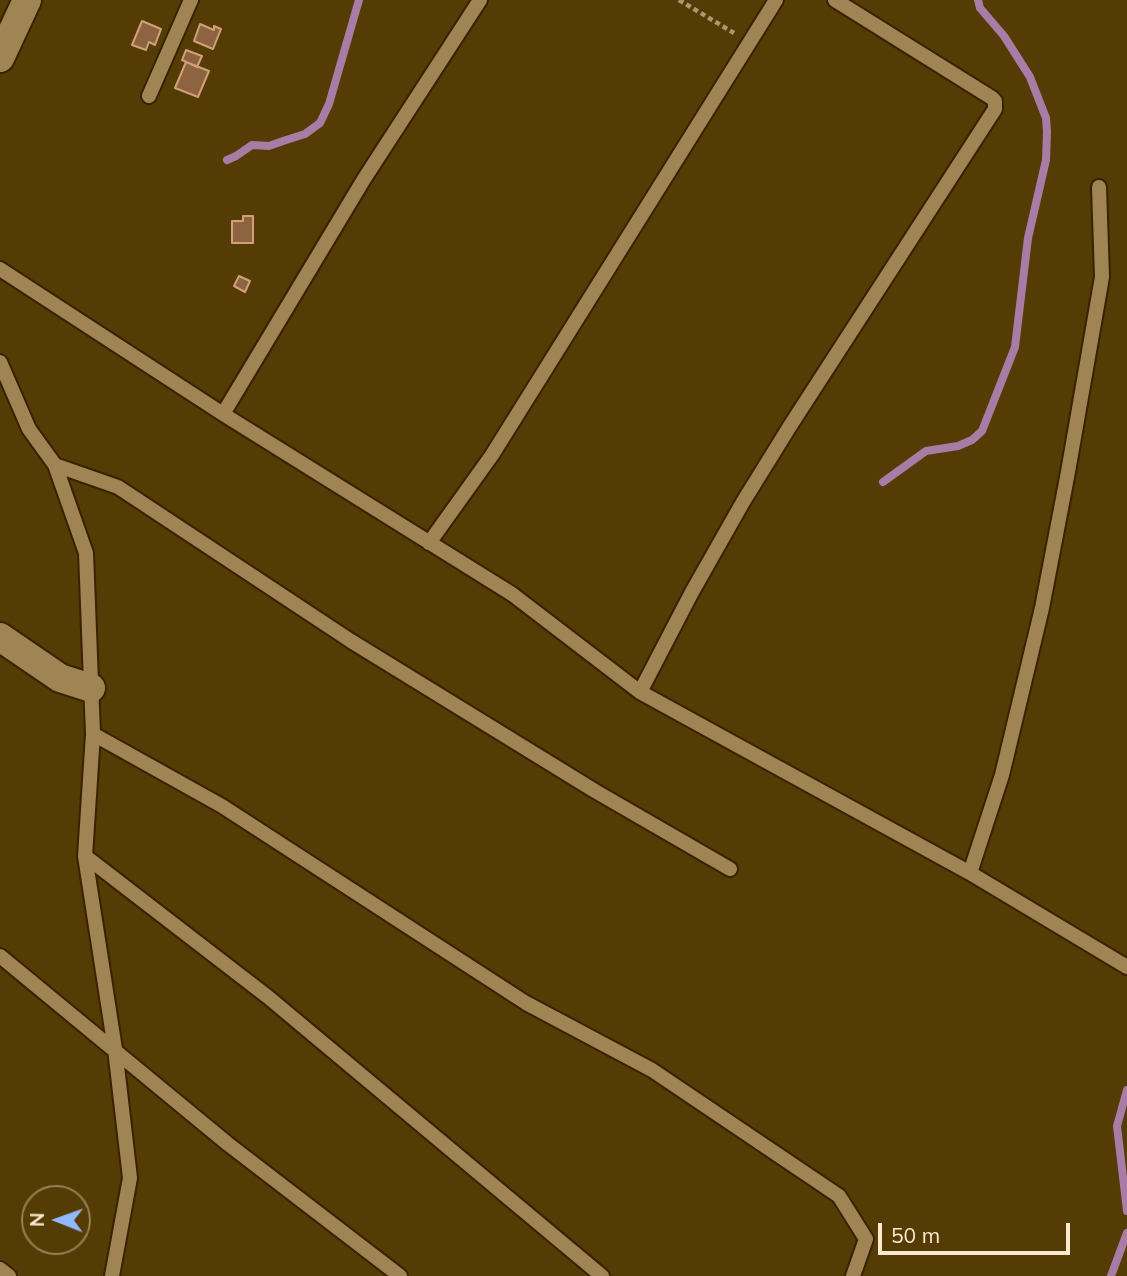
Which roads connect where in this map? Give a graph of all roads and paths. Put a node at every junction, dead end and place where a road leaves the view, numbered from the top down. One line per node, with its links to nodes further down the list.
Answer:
1 (27, 0): 8 (street)
2 (191, 0): 9 (lane)
3 (480, 0): 13 (lane)
4 (679, 0): 7 (path)
5 (776, 0): 7 (lane)
6 (835, 0): 18 (lane)
7 (750, 42): 15 (lane)
8 (0, 58)
9 (149, 96)
10 (1098, 187): 22 (lane)
11 (0, 269): 13 (lane)
12 (0, 362): 14 (lane)
13 (223, 414): 15 (lane)
14 (55, 466): 17 (lane); 21 (lane)
15 (429, 544): 18 (lane)
16 (0, 637): 17 (street)
17 (91, 688): 19 (lane)
18 (640, 692): 22 (lane)
19 (93, 734): 20 (lane); 31 (lane)
20 (85, 856): 25 (lane); 30 (lane)
21 (730, 869)
22 (970, 873): 24 (lane)
23 (0, 956): 25 (lane)
24 (1127, 967)
25 (115, 1049): 28 (lane); 29 (lane)
26 (0, 1269): 27 (lane)
27 (9, 1276)
28 (111, 1276)
29 (400, 1276)
30 (602, 1276)
31 (853, 1276)

